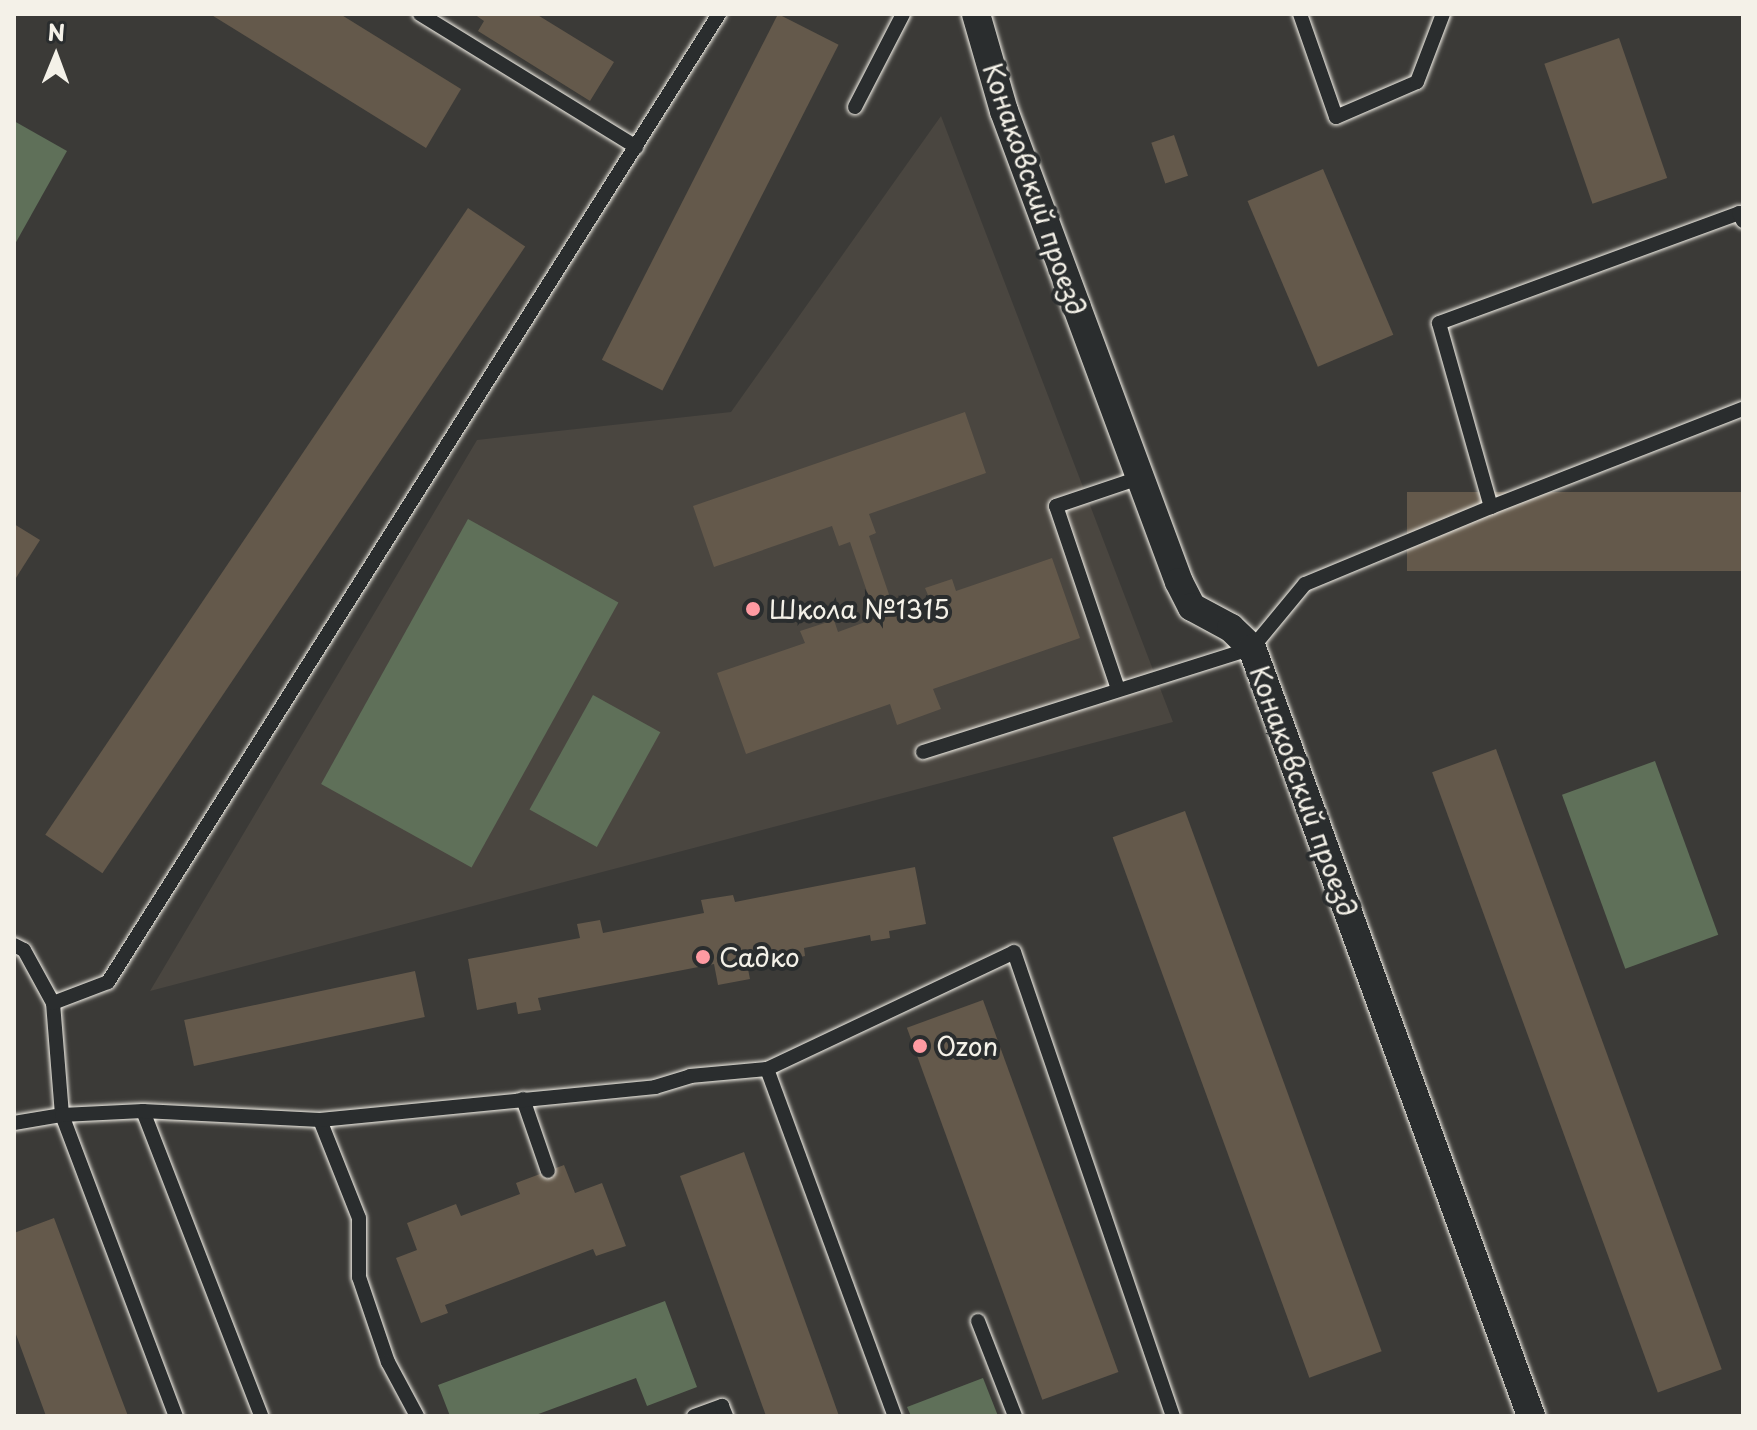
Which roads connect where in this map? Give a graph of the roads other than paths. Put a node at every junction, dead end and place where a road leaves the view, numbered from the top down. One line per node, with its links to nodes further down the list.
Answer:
1 (420, 14): 8 (lane)
2 (719, 14): 8 (lane)
3 (903, 14): 7 (lane)
4 (976, 14): 11 (street, Конаковский проезд)
5 (1300, 14): 6 (lane)
6 (1443, 14)
7 (855, 107)
8 (636, 147): 17 (lane)
9 (1743, 221): 12 (lane)
10 (1743, 409): 12 (lane)
11 (1139, 478): 13 (street, Конаковский проезд); 14 (lane)
12 (1491, 507): 13 (lane)
13 (1252, 648): 14 (lane); 34 (street, Конаковский проезд)
14 (1118, 689): 15 (lane)
15 (923, 752)
16 (14, 945): 17 (lane)
17 (53, 1003): 21 (lane)
18 (767, 1069): 19 (lane); 26 (lane); 32 (lane)
19 (523, 1099): 22 (lane); 24 (lane)
20 (143, 1111): 21 (lane); 22 (lane); 28 (lane)
21 (62, 1115): 23 (lane); 27 (lane)
22 (320, 1120): 29 (lane)
23 (14, 1123)
24 (548, 1171)
25 (978, 1321): 33 (lane)
26 (1168, 1415)
27 (176, 1416)
28 (261, 1416)
29 (417, 1416)
30 (694, 1416): 31 (lane)
31 (726, 1416)
32 (895, 1416)
33 (1015, 1416)
34 (1531, 1416)

